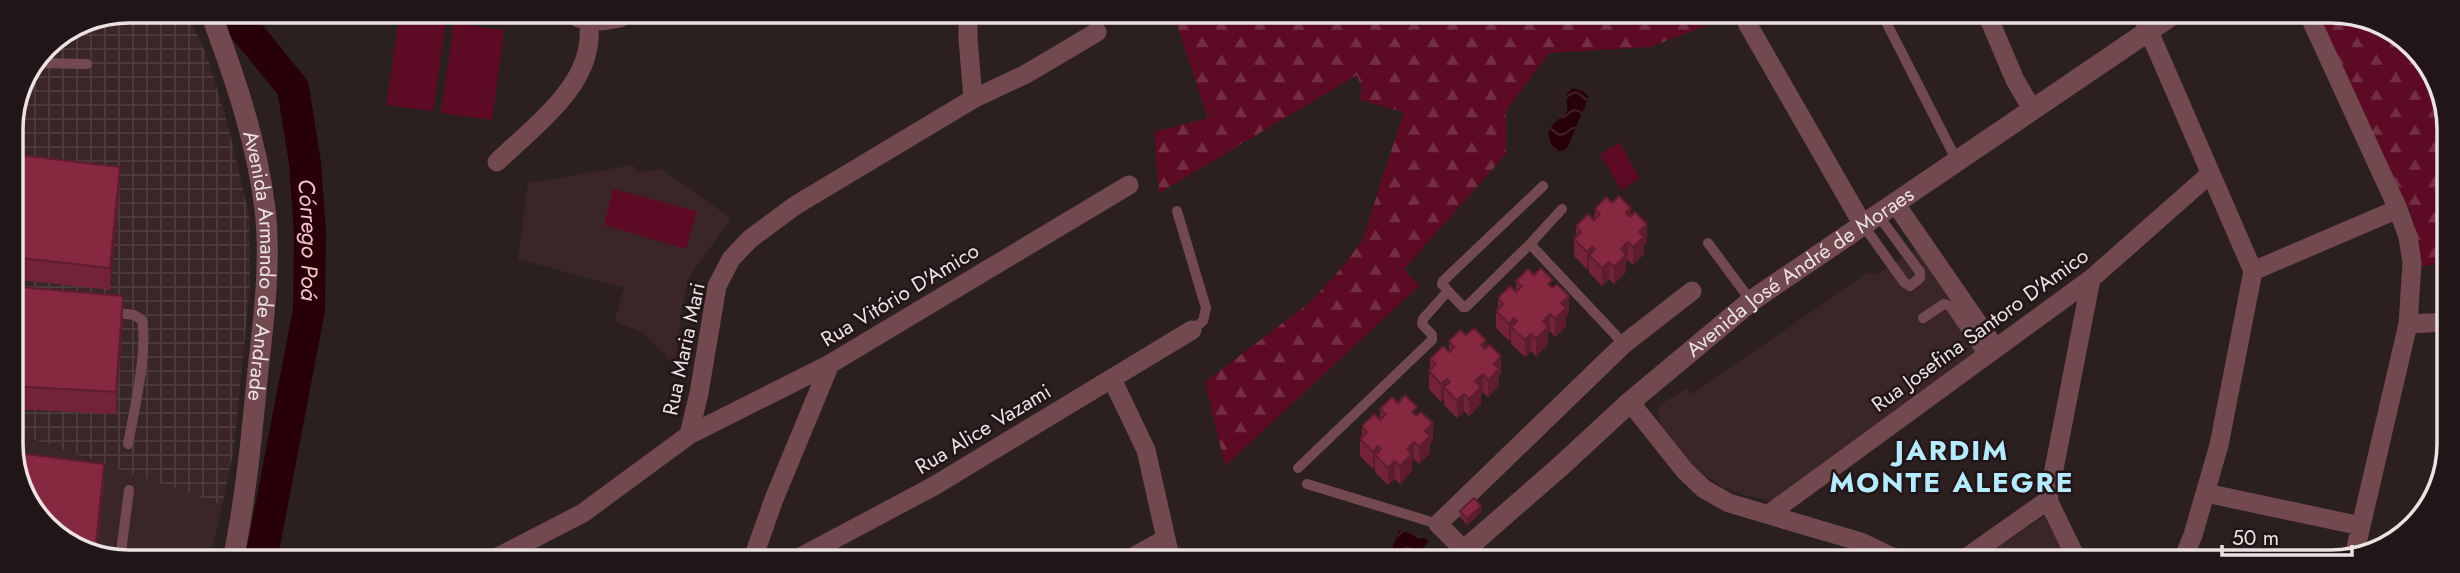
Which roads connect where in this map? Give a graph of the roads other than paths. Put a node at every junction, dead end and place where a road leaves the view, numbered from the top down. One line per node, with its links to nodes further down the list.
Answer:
1 (214, 23): 54 (street, Avenida Armando de Andrade)
2 (584, 23): 16 (street)
3 (968, 23): 13 (street)
4 (1747, 23): 23 (street)
5 (1887, 23): 15 (lane)
6 (1991, 23): 14 (street)
7 (2144, 23): 14 (street, Avenida José André de Moraes)
8 (2145, 23): 17 (street)
9 (2313, 23): 21 (street)
10 (1097, 32): 13 (street, Rua Maria Mari)
11 (46, 63): 12 (lane)
12 (87, 64)
13 (973, 99): 41 (street, Rua Maria Mari)
14 (2032, 110): 15 (street, Avenida José André de Moraes)
15 (1957, 161): 23 (street, Avenida José André de Moraes)
16 (497, 162)
17 (2210, 174): 26 (street); 27 (street, Rua Josefina Santoro D'Amico)
18 (1129, 185): 38 (street, Rua Vitório D'Amico)
19 (1543, 186): 28 (lane)
20 (1562, 209): 25 (lane)
21 (2398, 209): 26 (street); 34 (street)
22 (1177, 211): 35 (lane)
23 (1879, 214): 23 (lane); 30 (street, Avenida José André de Moraes); 37 (street)
24 (1708, 243): 30 (lane)
25 (1530, 244): 28 (lane); 36 (lane)
26 (2253, 271): 46 (street)
27 (2091, 279): 37 (street, Rua Josefina Santoro D'Amico); 47 (street)
28 (1448, 291): 43 (lane)
29 (1692, 291): 36 (street)
30 (1751, 301): 40 (street, Avenida José André de Moraes)
31 (93, 309): 42 (lane)
32 (1923, 318): 37 (lane)
33 (2437, 323): 34 (street)
34 (2408, 324): 50 (street)
35 (1192, 330): 39 (street, Rua Alice Vazami)
36 (1624, 344): 49 (street)
37 (1989, 352): 48 (street, Rua Josefina Santoro D'Amico)
38 (830, 364): 41 (street, Rua Vitório D'Amico); 56 (street)
39 (1112, 379): 51 (street); 57 (street, Rua Alice Vazami)
40 (1630, 402): 48 (street); 61 (street, Avenida José André de Moraes)
41 (689, 435): 55 (street, Rua Maria Mari)
42 (128, 444)
43 (1298, 467)
44 (1307, 484): 49 (lane)
45 (129, 490): 53 (lane)
46 (2206, 493): 50 (street); 65 (street)
47 (2048, 500): 63 (street); 64 (street)
48 (1769, 514): 62 (street)
49 (1438, 524): 60 (street)
50 (2361, 526): 52 (street)
51 (1166, 539): 58 (street); 59 (street)
52 (2356, 547)
53 (121, 549)
54 (235, 550)
55 (511, 550)
56 (756, 550)
57 (814, 550)
58 (1146, 550)
59 (1168, 550)
60 (1454, 550)
61 (1465, 550)
62 (1859, 550)
63 (1978, 550)
64 (2072, 550)
65 (2186, 550)

